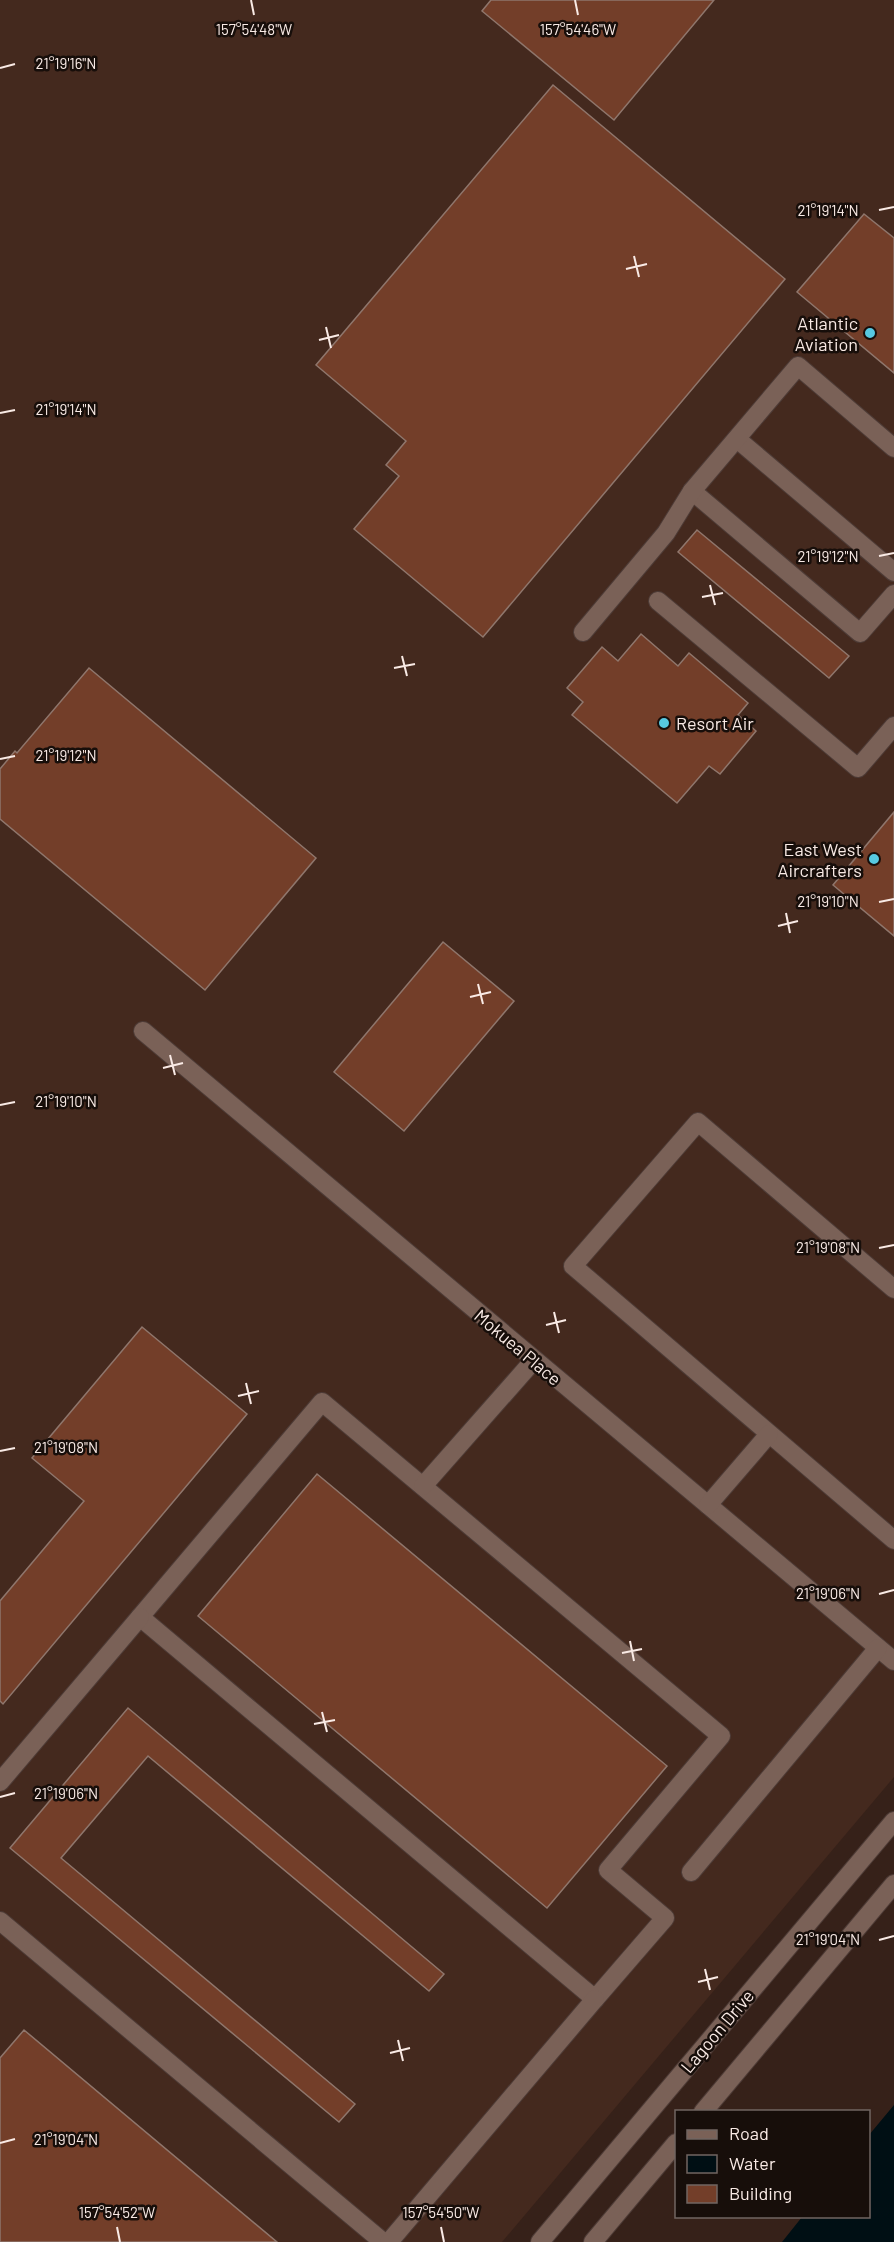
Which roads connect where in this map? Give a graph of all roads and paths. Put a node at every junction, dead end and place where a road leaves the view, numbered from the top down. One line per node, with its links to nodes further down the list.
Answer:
1 (737, 439): 2 (street); 3 (street); 4 (street)
2 (894, 448)
3 (692, 491): 5 (street); 7 (street)
4 (894, 572)
5 (894, 594)
6 (658, 601): 8 (street)
7 (583, 632)
8 (894, 726)
9 (143, 1031): 11 (street, Mokuea Place)
10 (894, 1289): 12 (street)
11 (534, 1360): 13 (street); 14 (street, Mokuea Place)
12 (769, 1434): 14 (street); 15 (street)
13 (423, 1486): 16 (street); 24 (street)
14 (708, 1505): 17 (street, Mokuea Place)
15 (894, 1540)
16 (140, 1617): 19 (street); 24 (street)
17 (878, 1648): 18 (street, Mokuea Place); 21 (street)
18 (894, 1661)
19 (0, 1782)
20 (894, 1821): 29 (street, Lagoon Drive)
21 (691, 1872)
22 (894, 1884): 25 (street)
23 (0, 1921): 27 (street)
24 (595, 1999): 28 (street)
25 (705, 2110)
26 (675, 2144): 30 (street)
27 (383, 2242)
28 (389, 2242)
29 (540, 2242)
30 (593, 2242)

